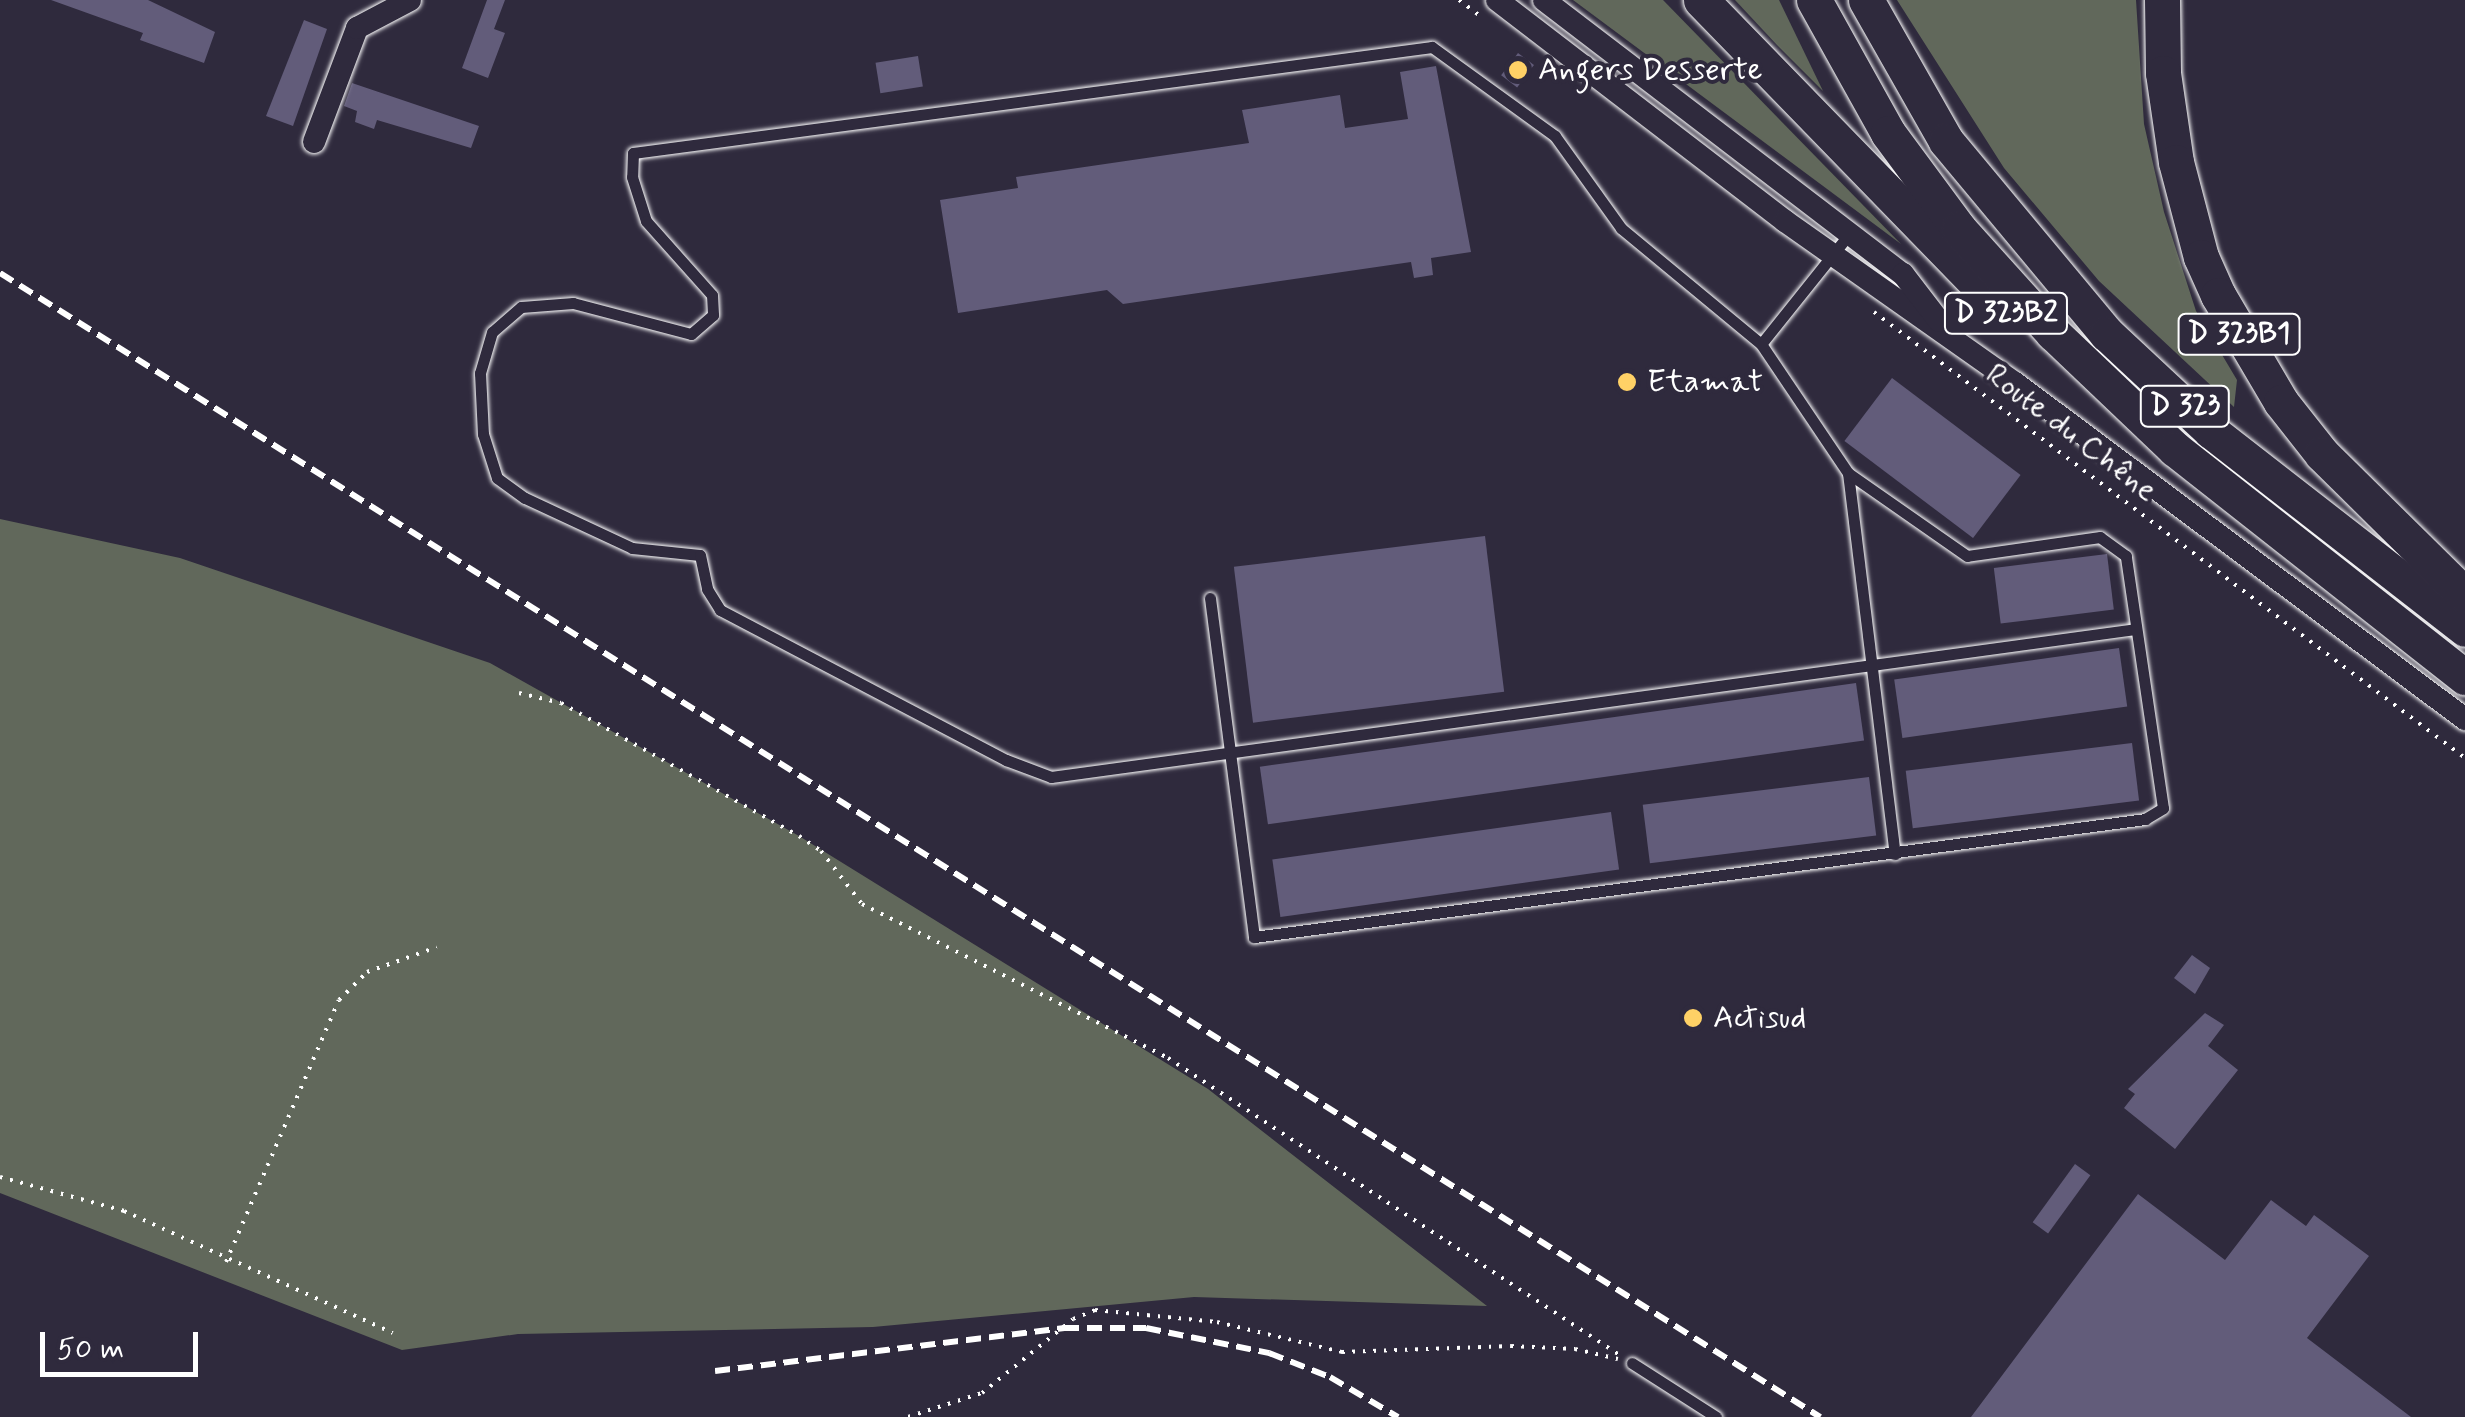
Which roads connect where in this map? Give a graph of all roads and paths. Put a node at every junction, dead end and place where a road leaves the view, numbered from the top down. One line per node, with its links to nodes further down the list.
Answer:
1 (410, 0): 10 (street)
2 (1458, 0): 9 (path)
3 (1497, 0): 12 (street)
4 (1544, 0): 11 (street)
5 (1701, 0): 17 (highway, D 323B2)
6 (1814, 0): 17 (highway, D 323)
7 (1866, 0): 21 (highway, D 323)
8 (2162, 0): 18 (highway, D 323B1)
9 (1490, 24)
10 (314, 142)
11 (1850, 234): 12 (lane); 15 (street)
12 (1832, 255): 14 (lane); 15 (street)
13 (1866, 307): 27 (path, Route du Chêne)
14 (1761, 344): 16 (lane); 26 (lane)
15 (2015, 383): 25 (street)
16 (1848, 473): 20 (lane); 22 (lane)
17 (2344, 588): 23 (highway, D 323)
18 (2465, 595)
19 (1210, 598): 26 (lane)
20 (2136, 629): 22 (lane); 28 (lane)
21 (2465, 629)
22 (1872, 665): 26 (lane); 28 (lane)
23 (2465, 677)
24 (518, 694): 33 (path)
25 (2465, 719)
26 (1228, 752): 28 (lane)
27 (2465, 758)
28 (1895, 854)
29 (437, 946): 31 (path)
30 (0, 1177): 31 (path)
31 (226, 1262): 32 (path)
32 (393, 1333)
33 (1632, 1363): 34 (path); 35 (lane)
34 (908, 1417)
35 (1716, 1417)

